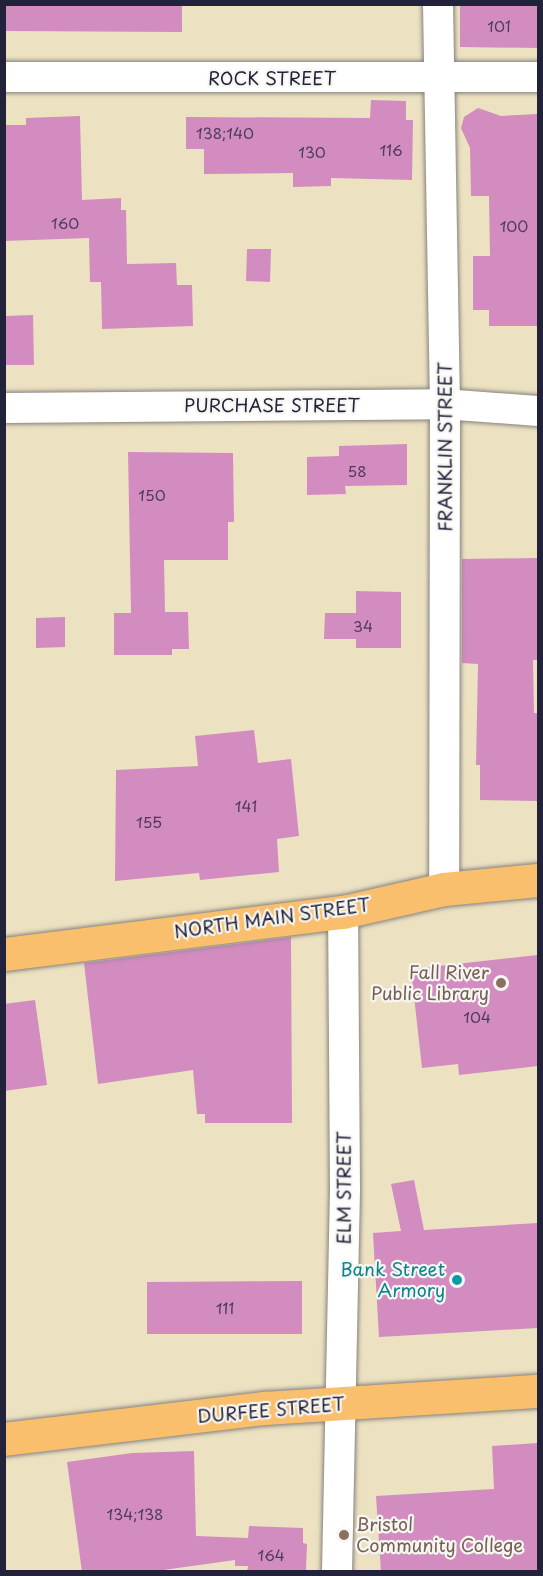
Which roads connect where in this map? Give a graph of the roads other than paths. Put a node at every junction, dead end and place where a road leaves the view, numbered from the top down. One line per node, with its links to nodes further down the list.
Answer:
1 (438, 4): 2 (street, FRANKLIN STREET)
2 (438, 76): 3 (street, ROCK STREET); 4 (street, ROCK STREET); 5 (street, FRANKLIN STREET)
3 (4, 77)
4 (538, 77)
5 (446, 405): 6 (street, PURCHASE STREET); 7 (street, PURCHASE STREET); 9 (street, FRANKLIN STREET)
6 (4, 408)
7 (538, 411)
8 (538, 880): 9 (main road, NORTH MAIN STREET)
9 (444, 889): 10 (main road, NORTH MAIN STREET)
10 (343, 912): 11 (main road, NORTH MAIN STREET); 13 (street, ELM STREET)
11 (4, 954)
12 (538, 1391): 13 (main road, DURFEE STREET)
13 (341, 1403): 14 (main road, DURFEE STREET); 15 (street, ELM STREET)
14 (4, 1439)
15 (337, 1572)

